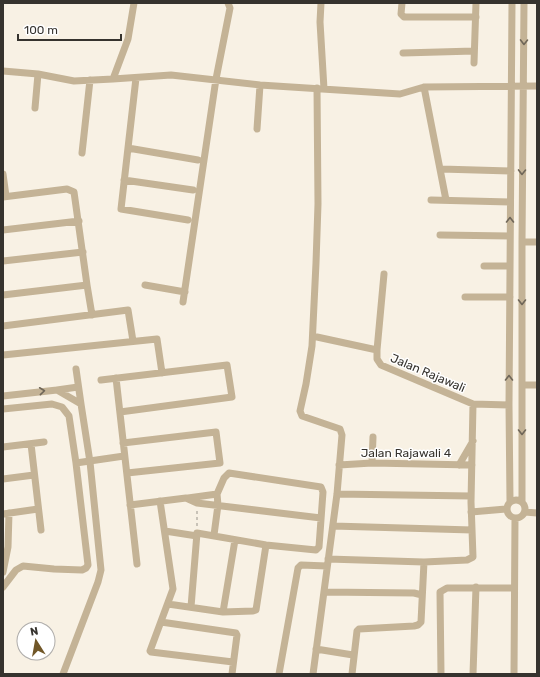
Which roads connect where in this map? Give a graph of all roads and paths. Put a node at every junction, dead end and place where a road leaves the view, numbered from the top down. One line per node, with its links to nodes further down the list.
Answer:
1 (134, 3): 15 (street)
2 (228, 3): 16 (street)
3 (320, 3): 23 (street)
4 (402, 3): 8 (street)
5 (476, 3): 8 (street)
6 (512, 3): 19 (street)
7 (524, 3): 20 (street, one-way to 20)
8 (476, 17): 9 (street)
9 (474, 51): 10 (street); 11 (street)
10 (402, 53)
11 (474, 63)
12 (3, 71): 13 (street)
13 (38, 74): 17 (street); 24 (street)
14 (136, 78): 15 (street); 16 (street); 26 (street)
15 (113, 79): 17 (street)
16 (216, 79): 18 (street); 52 (street)
17 (90, 80): 27 (street)
18 (260, 84): 23 (street); 25 (street)
19 (511, 86): 20 (street); 22 (street); 30 (street)
20 (523, 86): 21 (street); 43 (street, one-way to 43)
21 (537, 86)
22 (424, 87): 23 (street); 29 (street)
23 (320, 89): 87 (street)
24 (35, 108)
25 (257, 129)
26 (128, 148): 28 (street); 32 (street)
27 (82, 153)
28 (198, 160)
29 (441, 169): 30 (street); 36 (street)
30 (511, 171): 37 (street)
31 (3, 174): 34 (street)
32 (124, 180): 33 (street); 38 (street)
33 (193, 190)
34 (5, 196): 39 (street)
35 (431, 200): 36 (street)
36 (446, 200): 37 (street)
37 (510, 202): 42 (street, one-way to 37)
38 (188, 220)
39 (79, 221): 40 (street); 45 (street)
40 (3, 230)
41 (440, 235): 42 (street)
42 (510, 236): 48 (street)
43 (522, 242): 44 (street); 68 (street, one-way to 68)
44 (537, 242)
45 (83, 252): 46 (street); 50 (street)
46 (3, 261)
47 (484, 266): 48 (street)
48 (510, 266): 55 (street)
49 (384, 274): 61 (street, Jalan Rajawali)
50 (87, 285): 53 (street); 57 (street)
51 (145, 286): 52 (street)
52 (185, 292): 56 (street)
53 (3, 295)
54 (465, 297): 55 (street)
55 (510, 298): 74 (street, one-way to 55)
56 (183, 302)
57 (92, 314): 58 (street); 60 (street)
58 (3, 326)
59 (317, 337): 61 (street)
60 (133, 341): 62 (street); 64 (street)
61 (377, 350): 73 (street, Jalan Rajawali)
62 (3, 355)
63 (76, 369): 69 (street)
64 (162, 373): 65 (street); 76 (street)
65 (116, 378): 66 (street); 76 (street)
66 (101, 380)
67 (537, 385): 68 (street)
68 (522, 386): 99 (street, one-way to 99)
69 (78, 387): 70 (street); 72 (street)
70 (57, 390): 71 (street, one-way to 70); 72 (street)
71 (3, 396)
72 (81, 404): 84 (street)
73 (473, 404): 74 (street, Jalan Rajawali); 78 (street)
74 (509, 405): 98 (street)
75 (3, 409): 85 (street)
76 (120, 412): 80 (street)
77 (373, 437): 86 (street)
78 (473, 439): 88 (street); 89 (street)
79 (44, 442): 81 (street)
80 (123, 443): 83 (street); 90 (street)
81 (31, 444): 82 (street); 91 (street)
82 (3, 447)
83 (124, 456): 84 (street); 90 (street)
84 (89, 462): 85 (street); 137 (street)
85 (78, 463): 125 (street)
86 (372, 463): 87 (street, Jalan Rajawali 4); 88 (street, Jalan Rajawali 4)
87 (339, 465): 94 (street)
88 (459, 465): 89 (street, Jalan Rajawali 4)
89 (472, 465): 95 (street)
90 (127, 473): 101 (street)
91 (34, 475): 92 (street); 103 (street)
92 (3, 479)
93 (217, 494): 96 (street); 102 (street); 109 (street)
94 (338, 494): 95 (street); 111 (street)
95 (471, 496): 105 (street)
96 (186, 498): 97 (street); 100 (street)
97 (160, 501): 101 (street); 114 (street)
98 (510, 501): 99 (street); 104 (street)
99 (522, 501): 106 (street)
100 (197, 503): 102 (street); 115 (path)
101 (130, 505): 122 (street)
102 (218, 505): 109 (street); 116 (street)
103 (38, 509): 107 (street); 112 (street)
104 (506, 509): 105 (street); 110 (street)
105 (471, 512): 113 (street)
106 (525, 512): 108 (street); 110 (street)
107 (6, 513): 119 (street)
108 (537, 513)
109 (321, 518): 118 (street)
110 (515, 518): 126 (street)
111 (333, 526): 113 (street); 121 (street)
112 (41, 530)
113 (472, 530): 120 (street)
114 (165, 531): 115 (street); 129 (street)
115 (197, 534): 116 (street); 130 (street)
116 (214, 535): 117 (street)
117 (235, 540): 118 (street); 131 (street)
118 (266, 545): 131 (street)
119 (6, 547): 123 (street)
120 (424, 562): 121 (street); 128 (street)
121 (328, 563): 127 (street); 139 (street)
122 (137, 564)
123 (3, 572)
124 (476, 587): 126 (street); 136 (street); 143 (street)
125 (3, 588)
126 (514, 588): 144 (street)
127 (324, 592): 128 (street); 133 (street)
128 (422, 595): 134 (street)
129 (168, 604): 130 (street); 132 (street)
130 (191, 607): 131 (street)
131 (223, 612)
132 (161, 622): 135 (street); 135 (street)
133 (316, 649): 134 (street); 140 (street)
134 (353, 655): 141 (street)
135 (233, 662): 138 (street)
136 (441, 673): 142 (street)
137 (63, 674)
138 (232, 674)
139 (279, 674)
140 (313, 674)
141 (352, 674)
142 (449, 674)
143 (473, 674)
144 (514, 674)

